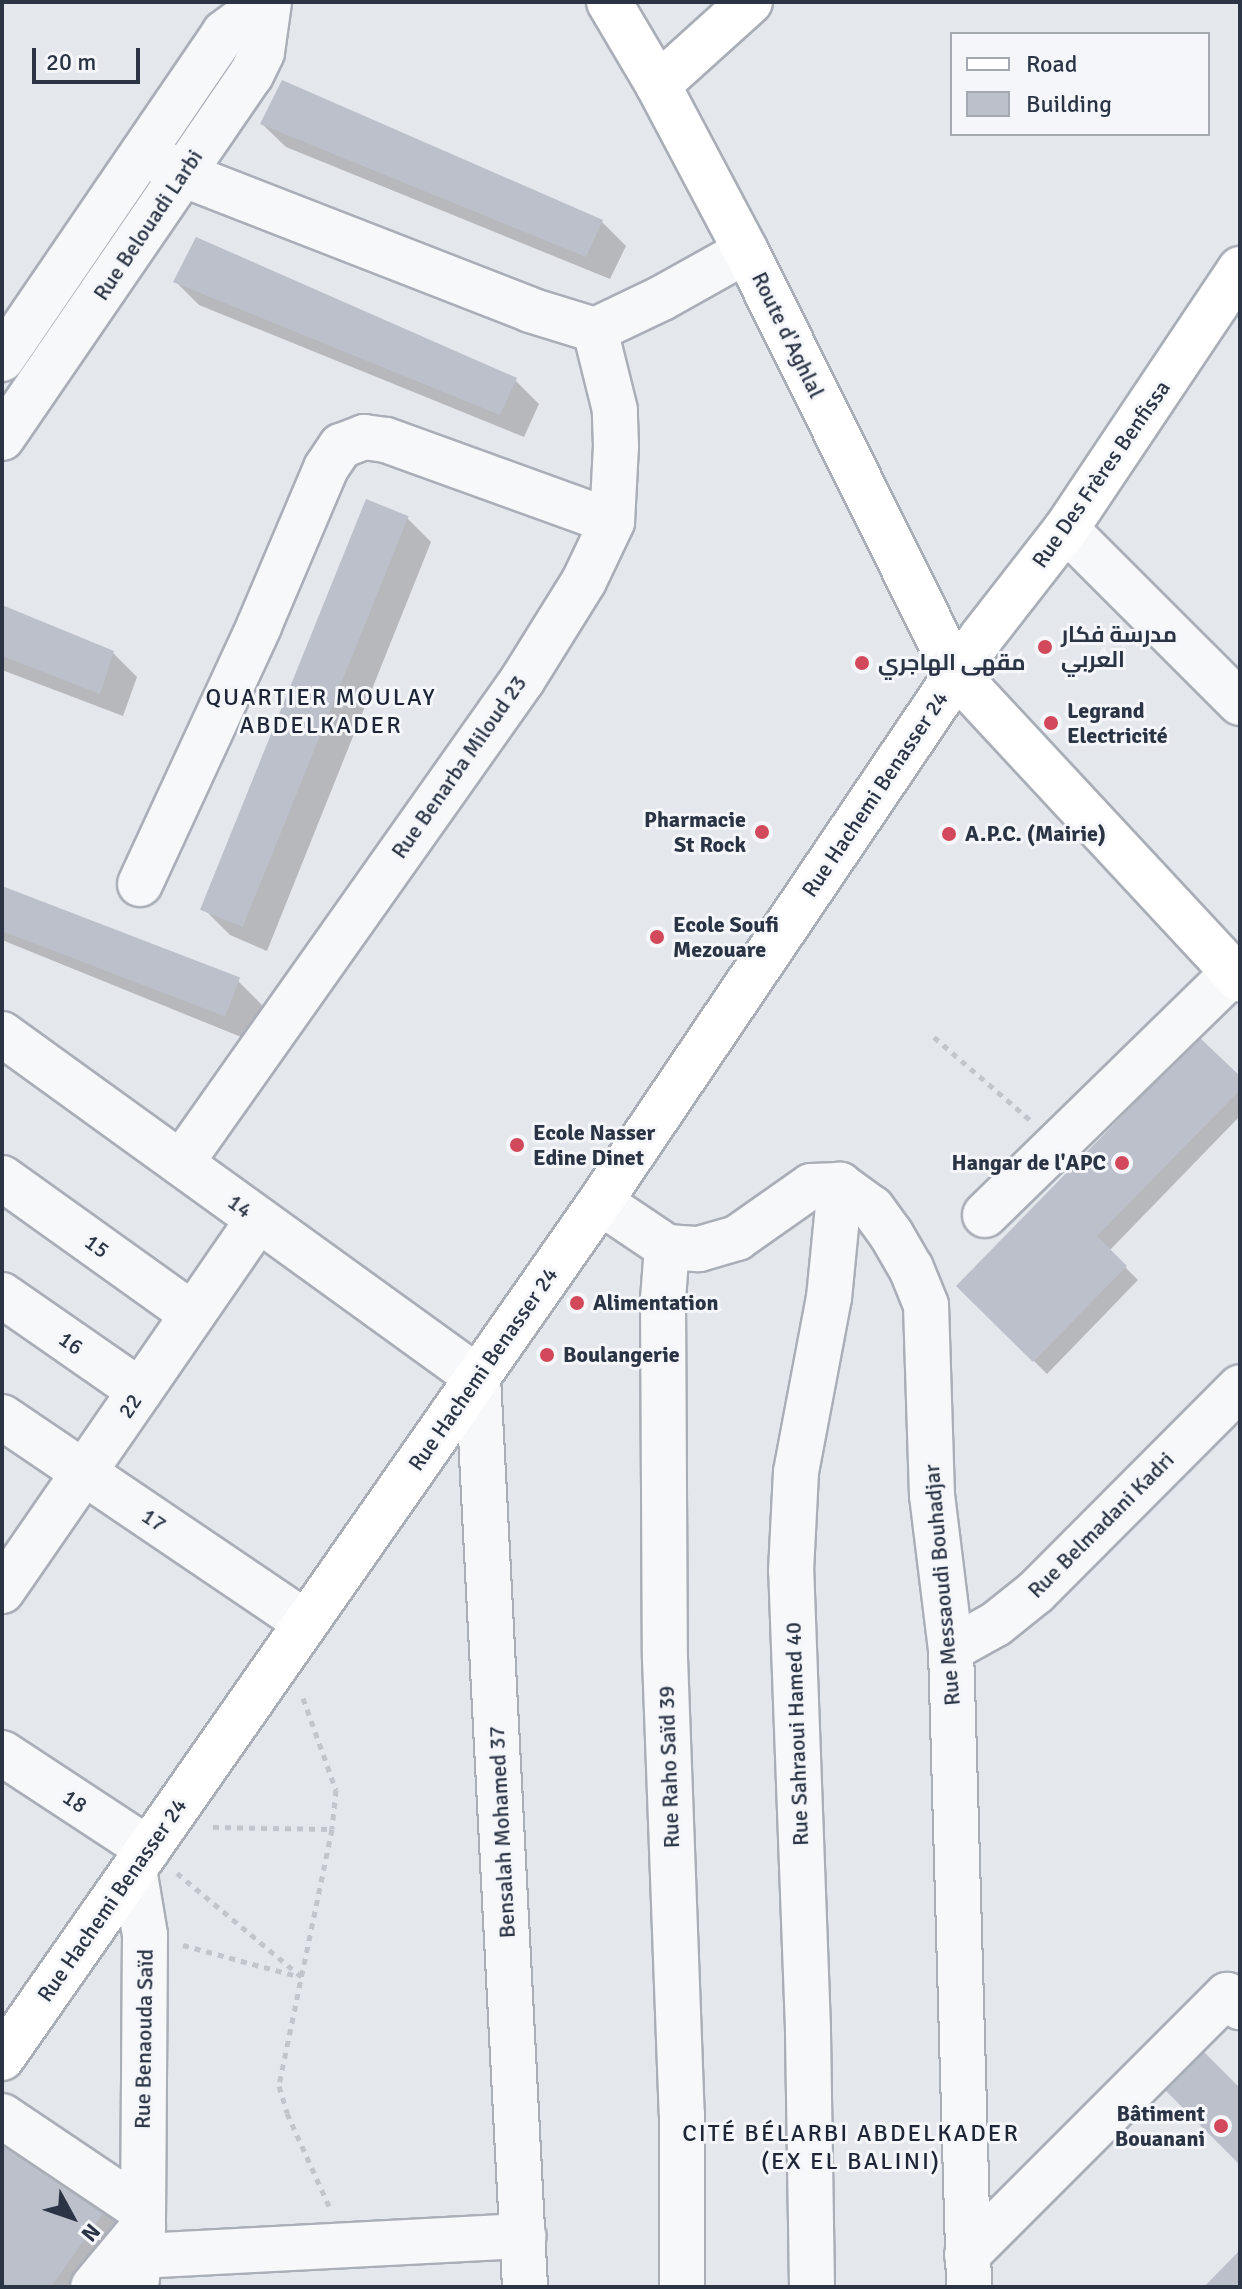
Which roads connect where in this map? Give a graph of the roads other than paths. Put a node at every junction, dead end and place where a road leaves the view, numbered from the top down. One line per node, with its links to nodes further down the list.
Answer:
1 (267, 2): 5 (street, Rue Belouadi Larbi); 6 (street, Rue Belouadi Larbi)
2 (609, 2): 4 (main road, Route d'Aghlal)
3 (750, 2): 4 (main road)
4 (658, 85): 7 (main road, Route d'Aghlal)
5 (145, 153): 6 (street); 10 (street, Rue Belouadi Larbi)
6 (182, 174): 9 (street); 11 (street, Rue Belouadi Larbi)
7 (746, 251): 9 (street); 14 (main road, Route d'Aghlal)
8 (1240, 269): 13 (main road, Rue Des Frères Benfissa)
9 (595, 330): 12 (street, Rue Benarba Miloud 23)
10 (2, 359)
11 (2, 438)
12 (612, 522): 16 (street); 19 (street, Rue Benarba Miloud 23)
13 (1066, 529): 14 (main road, Rue Des Frères Benfissa); 15 (street)
14 (956, 674): 17 (main road, Route d'Aghlal); 22 (main road, Rue Hachemi Benasser 24)
15 (1240, 703)
16 (140, 884)
17 (1236, 977): 23 (street)
18 (2, 1034): 19 (street, 14)
19 (181, 1163): 24 (street, 14)
20 (2, 1178): 27 (street, 15)
21 (840, 1185): 25 (street); 35 (street, Rue Messaoudi Bouhadjar); 47 (street, Rue Sahraoui Hamed 40)
22 (600, 1202): 25 (street); 28 (main road, Rue Hachemi Benasser 24)
23 (985, 1215)
24 (258, 1220): 27 (street, 22); 28 (street, 14)
25 (667, 1247): 46 (street, Rue Raho Saïd 39)
26 (2, 1295): 30 (street, 16)
27 (192, 1314): 30 (street, 22)
28 (478, 1378): 34 (main road, Rue Hachemi Benasser 24); 41 (street, Bensalah Mohamed 37)
29 (1240, 1387): 35 (street, Rue Belmadani Kadri)
30 (140, 1391): 32 (street, 22)
31 (2, 1417): 32 (street, 17)
32 (85, 1473): 33 (street, 22); 34 (street, 17)
33 (2, 1591)
34 (296, 1637): 37 (main road, Rue Hachemi Benasser 24)
35 (951, 1649): 43 (street, Rue Messaoudi Bouhadjar)
36 (2, 1753): 37 (street, 18)
37 (149, 1848): 39 (main road, Rue Hachemi Benasser 24); 42 (street, Rue Benaouda Saïd)
38 (1240, 2007): 43 (street)
39 (2, 2058)
40 (2, 2116): 42 (street)
41 (523, 2236): 42 (street); 45 (street, Bensalah Mohamed 37)
42 (140, 2245): 44 (street)
43 (968, 2271)
44 (93, 2287)
45 (525, 2287)
46 (682, 2287)
47 (812, 2287)

